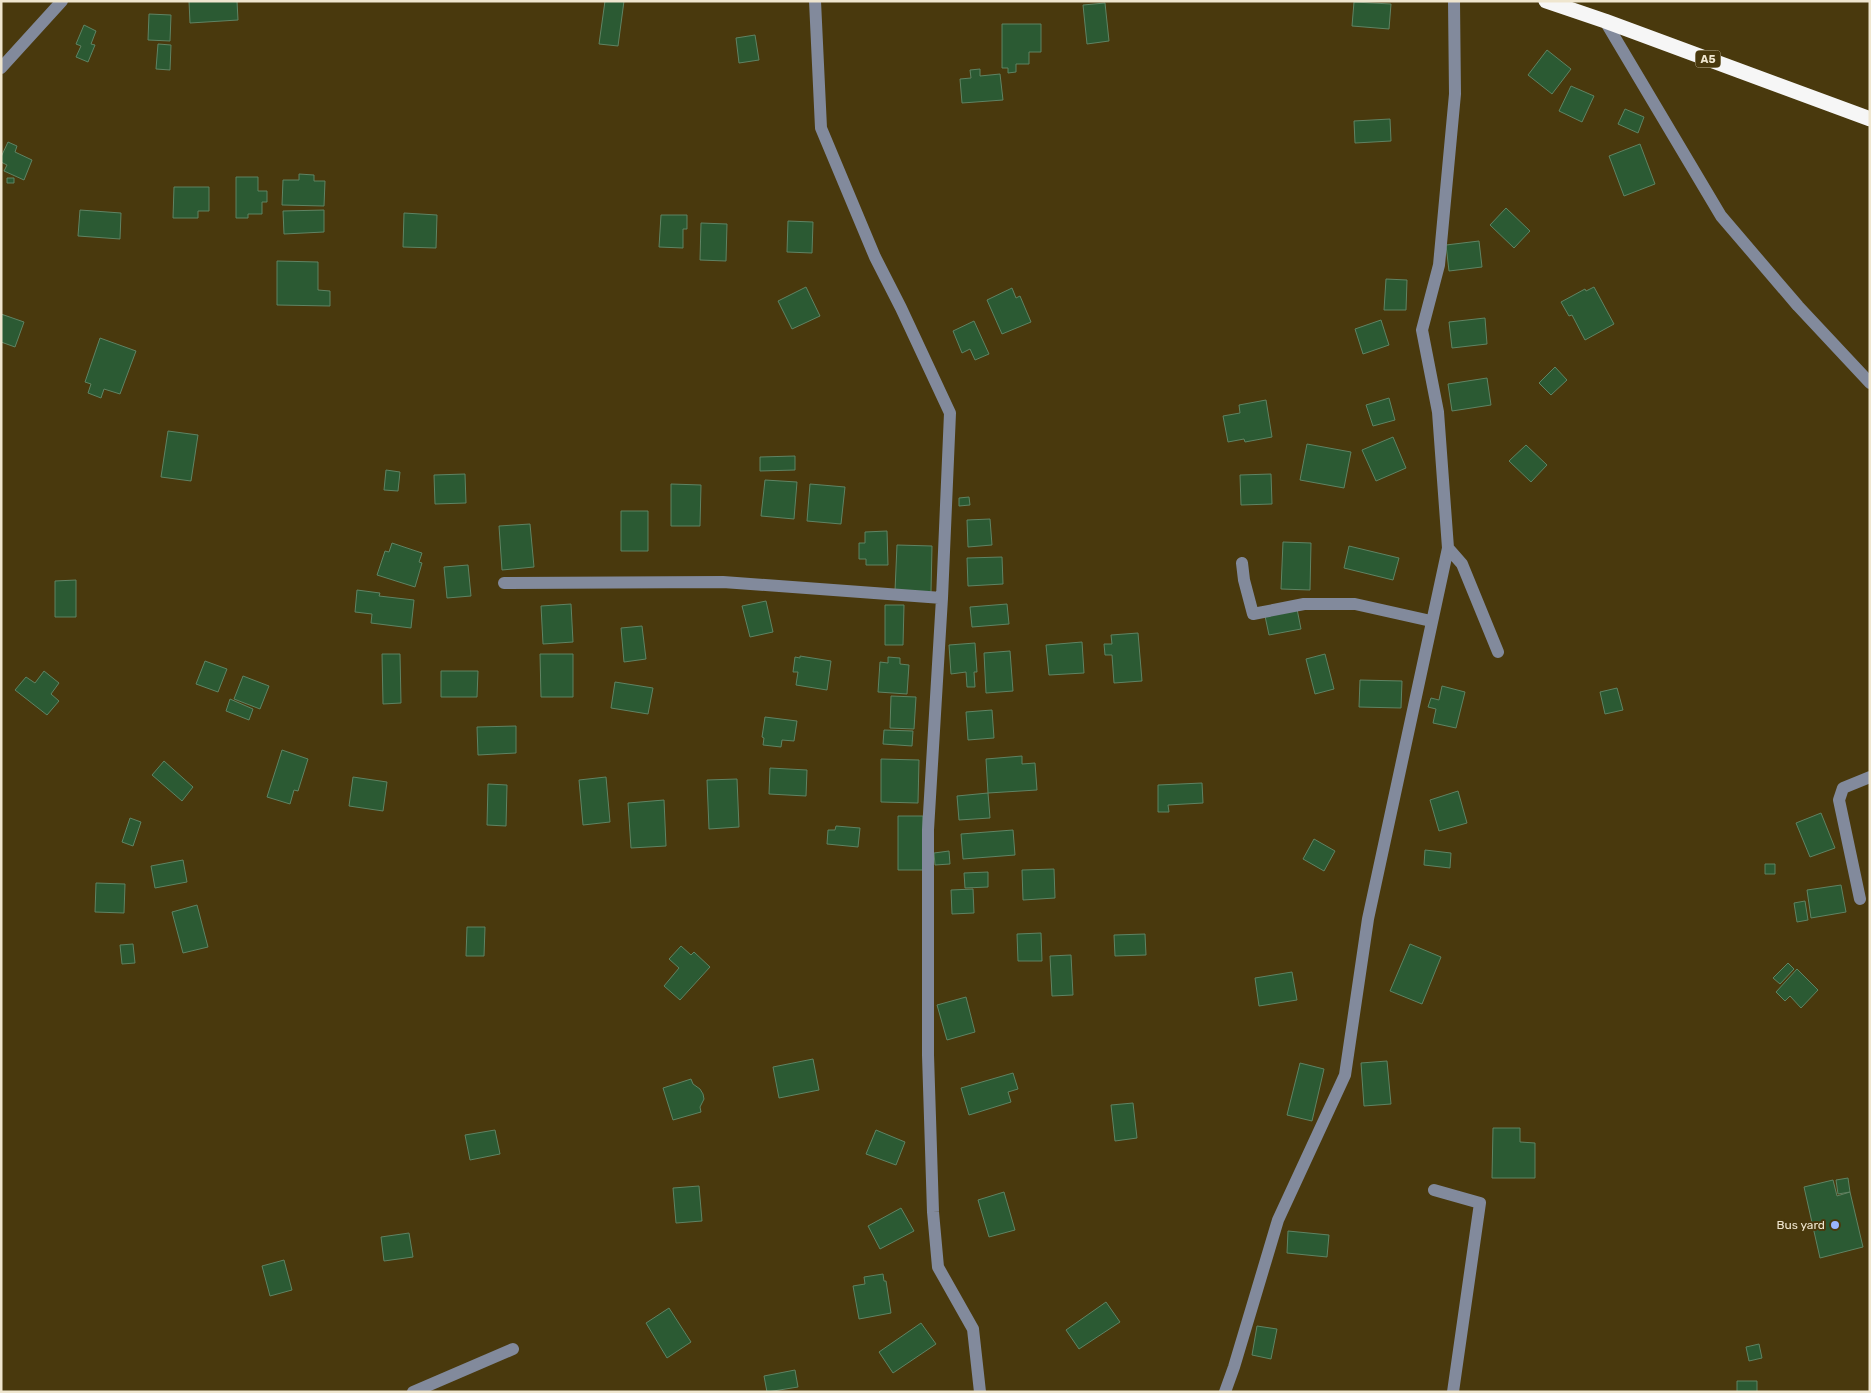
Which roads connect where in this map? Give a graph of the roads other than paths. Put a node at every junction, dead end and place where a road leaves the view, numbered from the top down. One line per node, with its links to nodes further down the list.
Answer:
1 (62, 1): 6 (street)
2 (815, 1): 12 (street)
3 (1454, 1): 9 (street)
4 (1546, 1): 5 (highway, A5)
5 (1605, 21): 7 (highway, A5); 8 (street)
6 (1, 68)
7 (1870, 119)
8 (1870, 383)
9 (1448, 548): 13 (street); 14 (street)
10 (1242, 563): 13 (street)
11 (504, 583): 12 (street)
12 (942, 598): 20 (street)
13 (1431, 621): 21 (street)
14 (1498, 652)
15 (1870, 777): 16 (street)
16 (1860, 899)
17 (1434, 1190): 22 (street)
18 (513, 1350): 19 (street)
19 (413, 1392)
20 (980, 1392)
21 (1225, 1392)
22 (1453, 1392)

